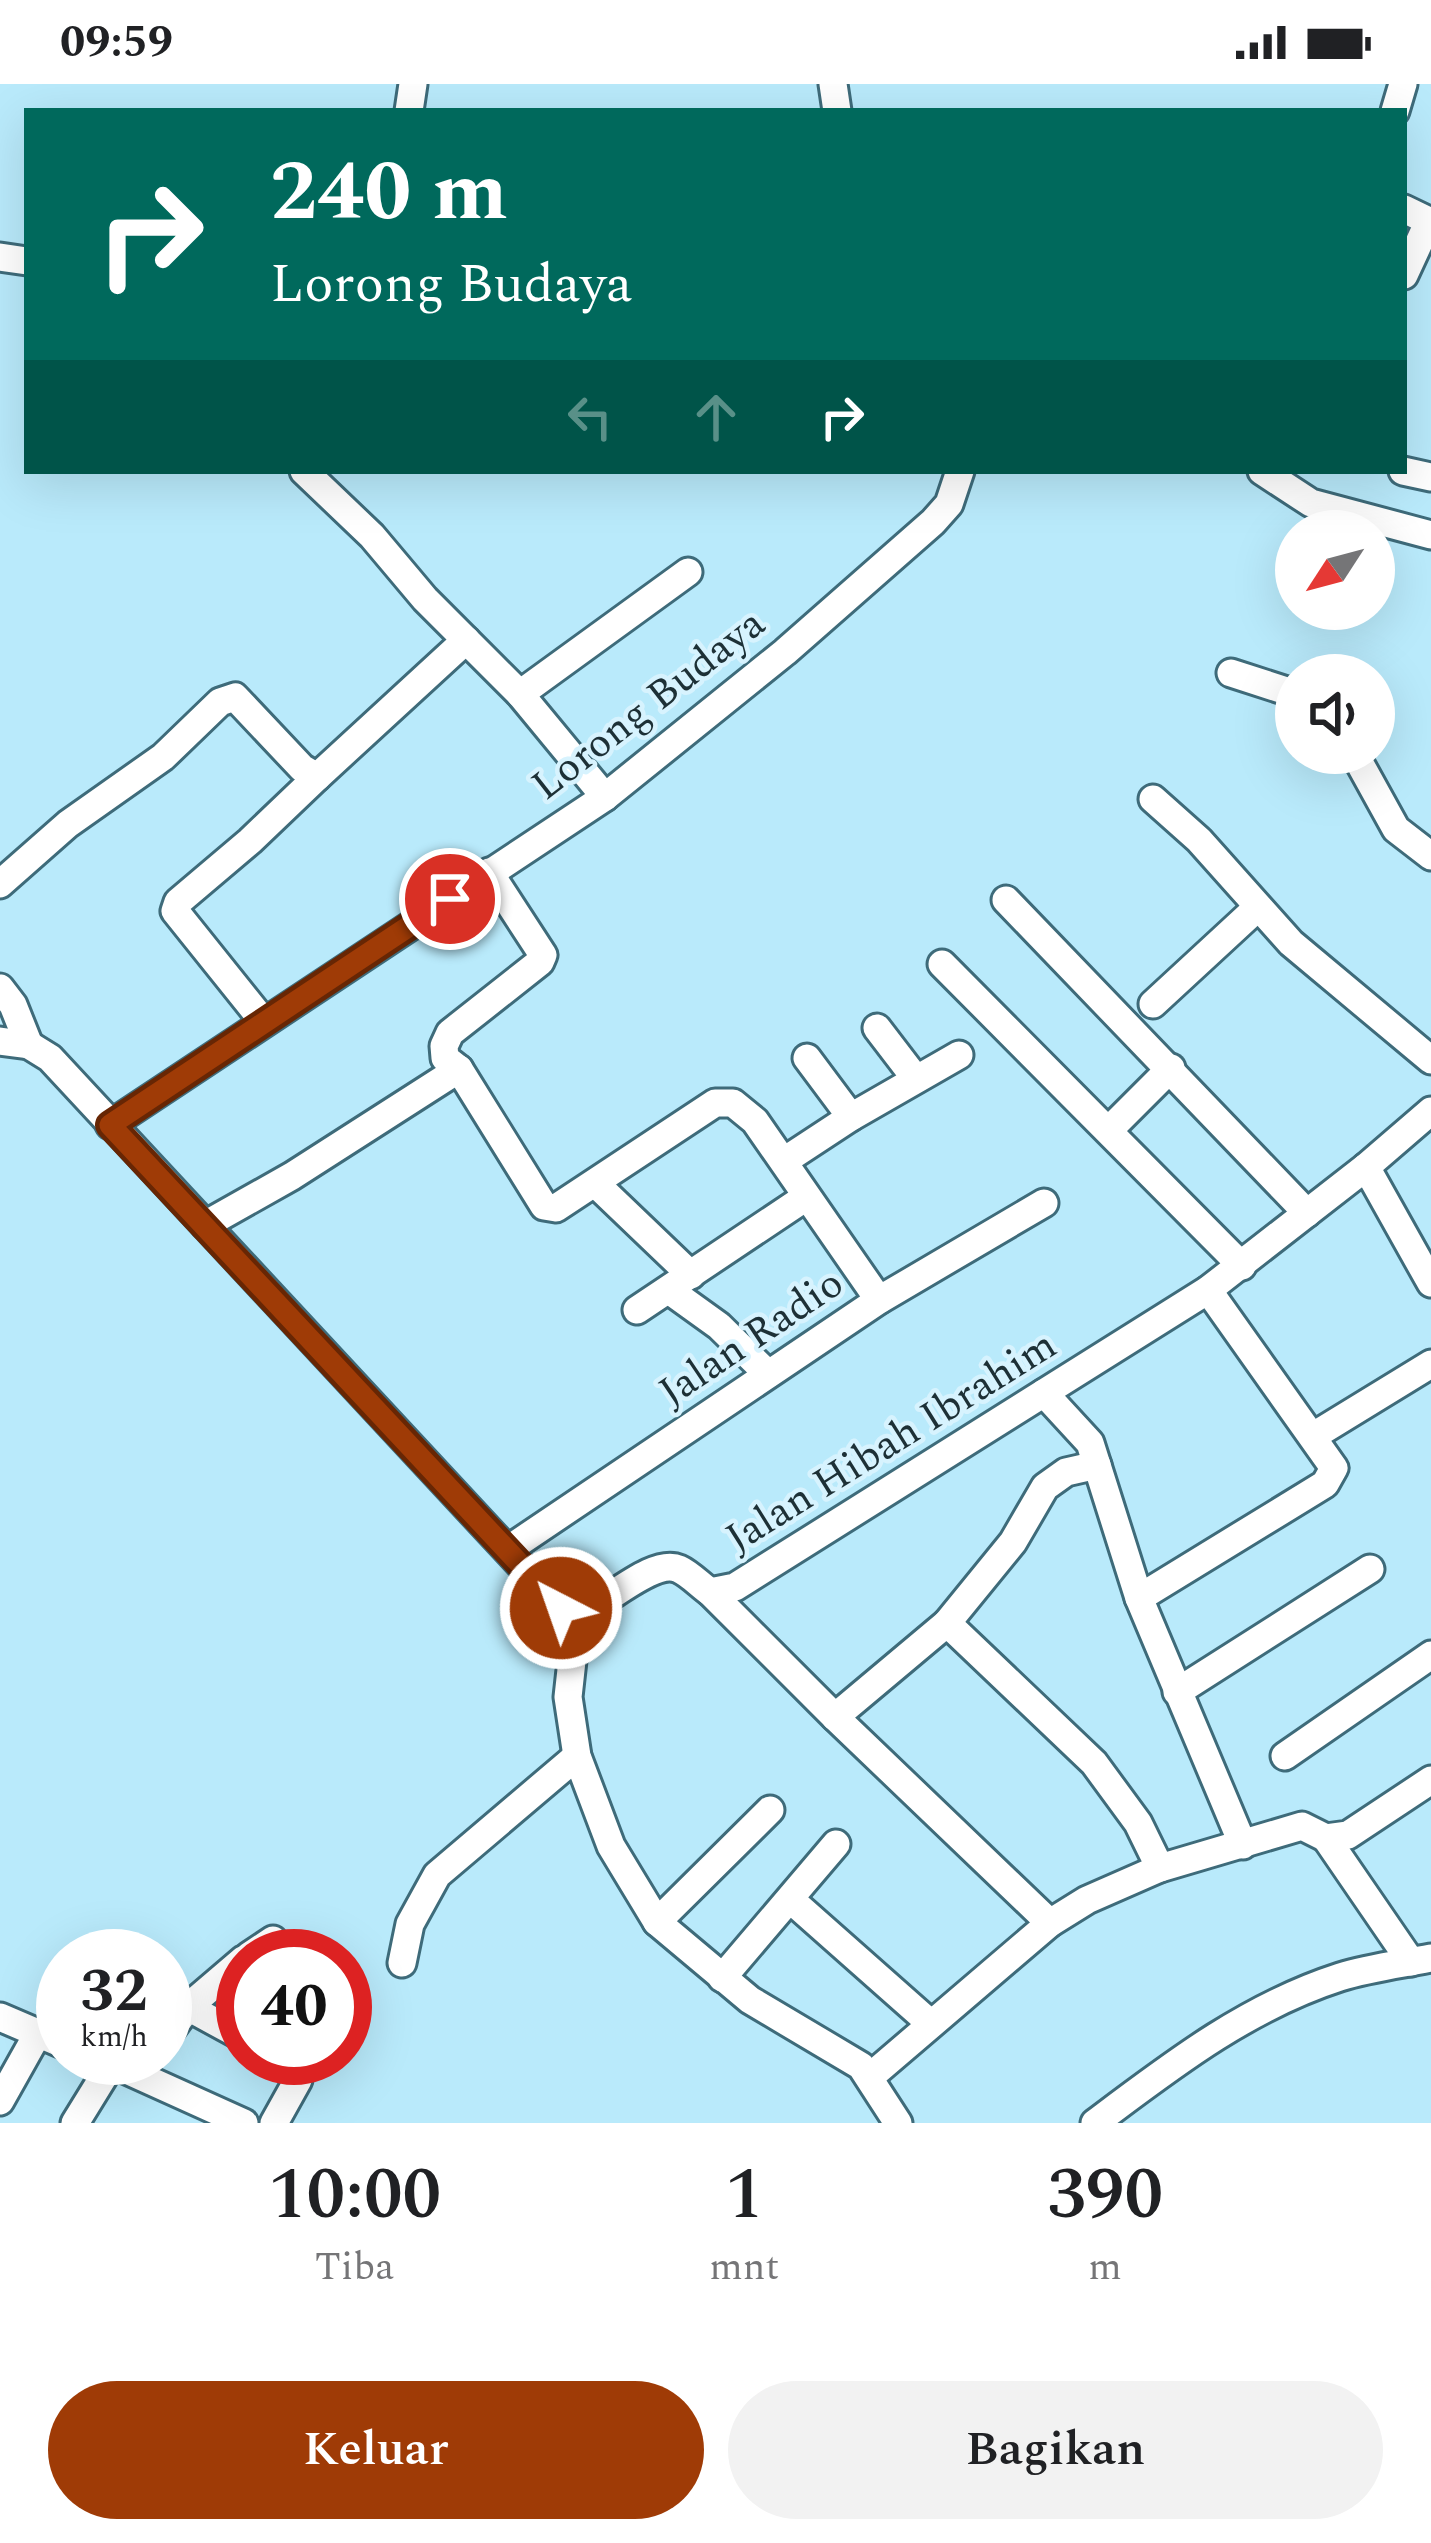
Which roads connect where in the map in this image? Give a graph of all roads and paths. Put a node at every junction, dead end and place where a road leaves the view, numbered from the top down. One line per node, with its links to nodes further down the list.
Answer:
1 (1421, 218): 2 (street)
2 (1407, 265)
3 (307, 474): 8 (street)
4 (959, 474): 14 (street, Lorong Budaya)
5 (1267, 474): 6 (street)
6 (1431, 535)
7 (688, 572): 11 (street)
8 (466, 640): 11 (street); 13 (street)
9 (1232, 674): 10 (street)
10 (1275, 687)
11 (520, 694): 14 (street)
12 (1366, 774): 16 (street)
13 (317, 777): 18 (street); 24 (street)
14 (604, 797): 17 (street, Lorong Budaya)
15 (1153, 799): 20 (street)
16 (1431, 856)
17 (489, 872): 24 (street, Lorong Budaya); 32 (street)
18 (0, 884)
19 (1006, 900): 31 (street)
20 (1258, 907): 23 (street); 30 (street)
21 (942, 964): 37 (street)
22 (0, 988): 27 (street)
23 (1153, 1004)
24 (264, 1022): 36 (street, Lorong Budaya)
25 (877, 1028): 33 (street)
26 (0, 1041): 27 (street)
27 (29, 1045): 36 (street)
28 (959, 1055): 33 (street)
29 (807, 1058): 35 (street)
30 (1431, 1060)
31 (1171, 1068): 37 (street); 43 (street)
32 (459, 1069): 40 (street); 44 (street)
33 (916, 1079): 35 (street)
34 (1431, 1111): 39 (street, Jalan Hibah Ibrahim)
35 (851, 1117): 38 (street)
36 (110, 1125): 44 (street)
37 (1109, 1130): 46 (street)
38 (784, 1161): 40 (street); 41 (street)
39 (1366, 1167): 43 (street, Jalan Hibah Ibrahim); 45 (street)
40 (596, 1184): 47 (street)
41 (806, 1197): 47 (street); 50 (street)
42 (1044, 1203): 50 (street, Jalan Radio)
43 (1307, 1214): 46 (street, Jalan Hibah Ibrahim)
44 (206, 1225): 57 (street)
45 (1419, 1236): 48 (street)
46 (1242, 1266): 49 (street, Jalan Hibah Ibrahim)
47 (680, 1282): 51 (street); 53 (street)
48 (1431, 1283)
49 (1208, 1290): 54 (street, Jalan Hibah Ibrahim); 55 (street)
50 (879, 1300): 53 (street, Jalan Radio)
51 (638, 1310)
52 (1431, 1364): 55 (street)
53 (768, 1374): 57 (street, Jalan Radio)
54 (1045, 1393): 56 (street); 59 (street, Jalan Hibah Ibrahim)
55 (1315, 1435): 60 (street)
56 (1097, 1465): 60 (street); 62 (street)
57 (509, 1549): 61 (street)
58 (1370, 1569): 64 (street)
59 (710, 1592): 61 (street, Jalan Hibah Ibrahim); 65 (street)
60 (1139, 1598): 64 (street)
61 (577, 1615): 66 (street)
62 (946, 1623): 65 (street); 73 (street)
63 (1431, 1655): 67 (street)
64 (1177, 1692): 72 (street)
65 (835, 1718): 76 (street)
66 (577, 1756): 75 (street); 78 (street)
67 (1286, 1756)
68 (1431, 1780): 70 (street)
69 (770, 1810): 75 (street)
70 (1326, 1838): 72 (street); 77 (street)
71 (836, 1844): 74 (street)
72 (1244, 1845): 73 (street)
73 (1160, 1868): 76 (street)
74 (791, 1900): 79 (street); 83 (street)
75 (657, 1922): 79 (street)
76 (1050, 1923): 83 (street)
77 (1421, 1960): 95 (street)
78 (402, 1963)
79 (722, 1978): 86 (street)
80 (216, 1984): 81 (street)
81 (192, 2004)
82 (0, 2017): 84 (street)
83 (929, 2023): 86 (street)
84 (36, 2033)
85 (36, 2056): 90 (street)
86 (871, 2076): 94 (street)
87 (101, 2085): 91 (street)
88 (166, 2085): 92 (street)
89 (295, 2085): 93 (street)
90 (0, 2101)
91 (75, 2123)
92 (244, 2123)
93 (274, 2123)
94 (898, 2123)
95 (1095, 2123)

